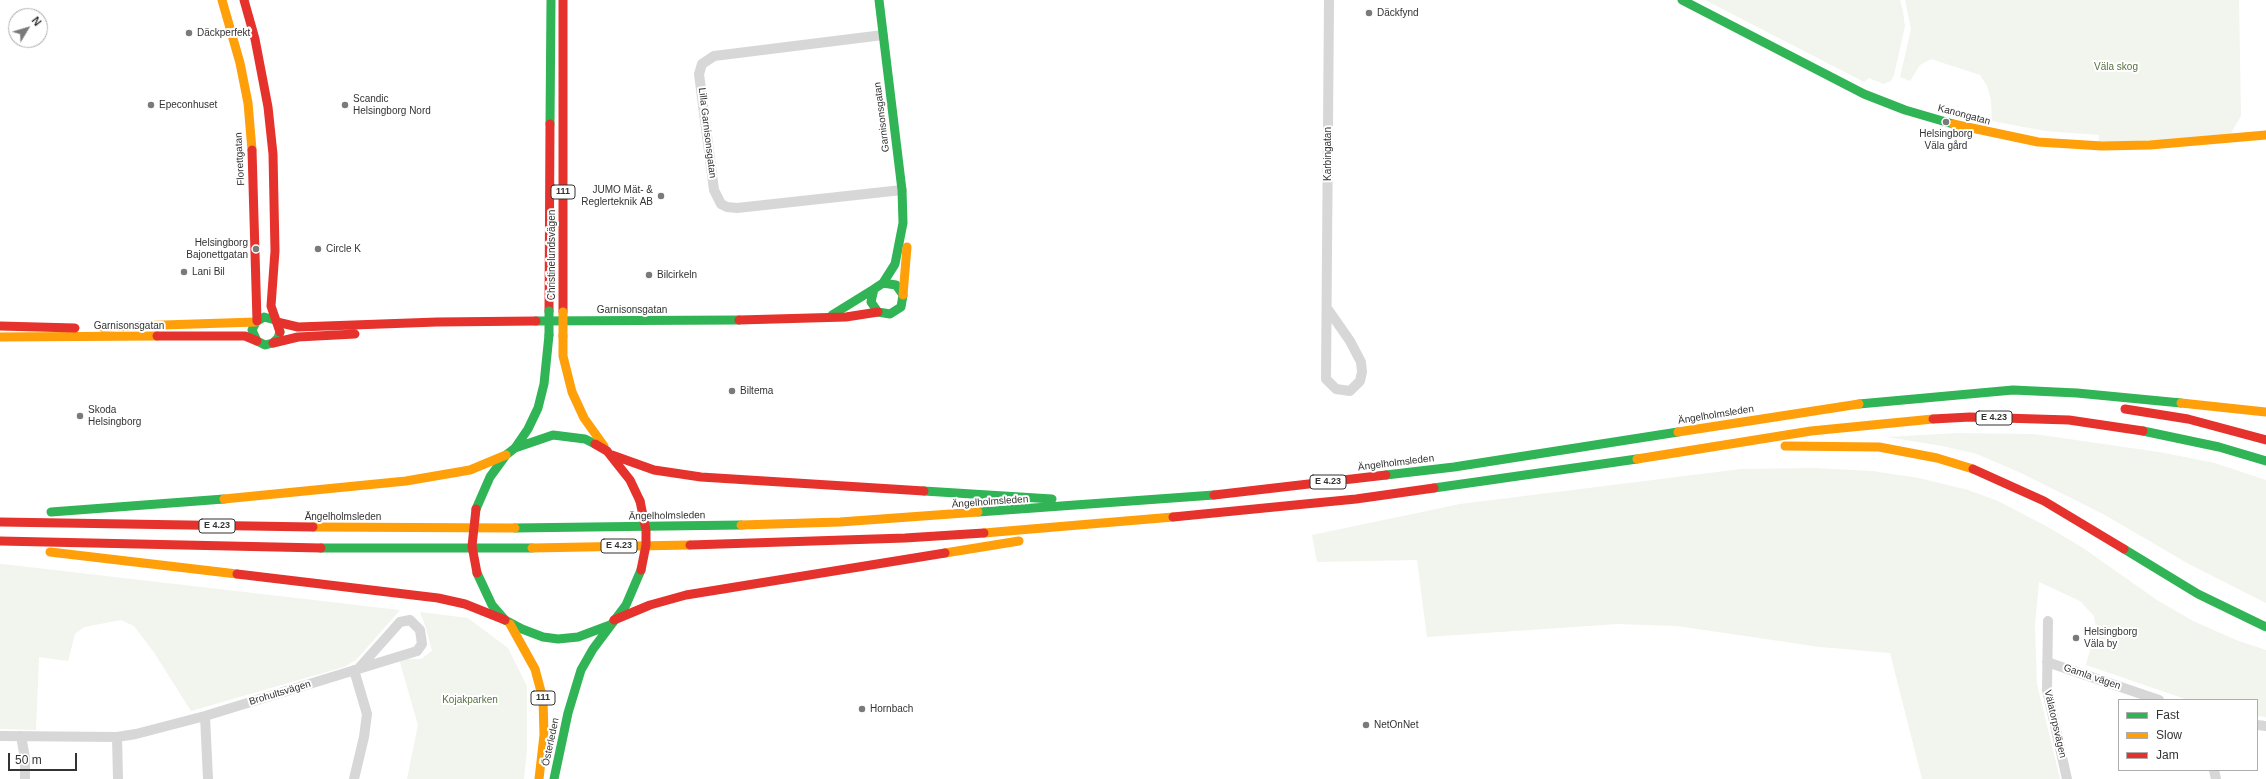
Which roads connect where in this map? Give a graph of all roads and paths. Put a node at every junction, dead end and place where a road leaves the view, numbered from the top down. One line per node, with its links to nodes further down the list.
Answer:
1 (222, 0): 22 (main road, Florettgatan)
2 (244, 0): 23 (main road)
3 (543, 0): 12 (main road)
4 (550, 0): 12 (main road, Christinelundsvägen / 111)
5 (564, 0): 11 (main road, Christinelundsvägen / 111)
6 (571, 0): 11 (main road)
7 (1329, 0): 19 (street, Karbingatan)
8 (1682, 0): 13 (main road, Kanongatan)
9 (879, 3): 10 (main road, Garnisonsgatan)
10 (883, 35): 14 (main road, Garnisonsgatan); 14 (street, Lilla Garnisonsgatan)
11 (564, 73): 36 (main road, Christinelundsvägen / 111, bridge)
12 (550, 112): 35 (main road, Christinelundsvägen / 111, bridge)
13 (2266, 134)
14 (902, 190): 15 (main road, Garnisonsgatan)
15 (903, 223): 16 (main road, Garnisonsgatan); 18 (main road, Garnisonsgatan)
16 (884, 283): 17 (main road, Garnisonsgatan); 18 (main road)
17 (874, 290): 20 (main road); 21 (main road, Garnisonsgatan)
18 (903, 295): 20 (main road, Garnisonsgatan)
19 (1327, 308): 19 (street, Karbingatan)
20 (878, 312): 21 (main road, Garnisonsgatan)
21 (826, 318): 24 (main road, Garnisonsgatan)
22 (256, 321): 23 (main road, Garnisonsgatan); 25 (main road, Garnisonsgatan); 27 (main road)
23 (276, 321): 24 (main road, Garnisonsgatan); 28 (main road)
24 (437, 322): 28 (main road, Garnisonsgatan)
25 (0, 326)
26 (0, 337): 27 (main road, Garnisonsgatan)
27 (257, 341): 28 (main road, Garnisonsgatan)
28 (273, 343)
29 (1975, 394): 30 (main road, E 4.23); 32 (main road); 39 (main road, Ängelholmsleden / E 4.23)
30 (2098, 405)
31 (2119, 408): 33 (main road)
32 (2266, 412)
33 (2266, 440)
34 (1720, 445): 38 (main road, E 4.23); 41 (main road, E 4.23); 50 (main road)
35 (515, 448): 36 (main road); 37 (main road, 111)
36 (610, 453): 39 (main road); 49 (main road, 111, bridge)
37 (506, 455): 40 (main road); 48 (main road, 111, bridge)
38 (2266, 461)
39 (1125, 503): 42 (main road, Ängelholmsleden / E 4.23)
40 (44, 512)
41 (1168, 518): 43 (main road); 45 (main road, E 4.23)
42 (0, 522)
43 (1057, 537)
44 (1026, 540): 49 (main road)
45 (0, 541)
46 (0, 545): 48 (main road)
47 (2048, 621): 51 (street, Välatorpsvägen)
48 (508, 622): 49 (main road); 62 (main road, Österleden / 111)
49 (613, 622): 63 (main road, Österleden / 111)
50 (2266, 627)
51 (2047, 662): 53 (street, Gamla vägen); 64 (street, Välatorpsvägen)
52 (356, 669): 52 (street, Brohultsvägen); 54 (street, Brohultsvägen); 61 (street)
53 (2156, 699)
54 (205, 716): 57 (street, Brohultsvägen); 60 (street)
55 (0, 736): 56 (street, Brohultsvägen)
56 (21, 736): 57 (street, Brohultsvägen); 58 (street)
57 (117, 737): 59 (street)
58 (25, 779)
59 (118, 779)
60 (208, 779)
61 (354, 779)
62 (539, 779)
63 (554, 779)
64 (2067, 779)

